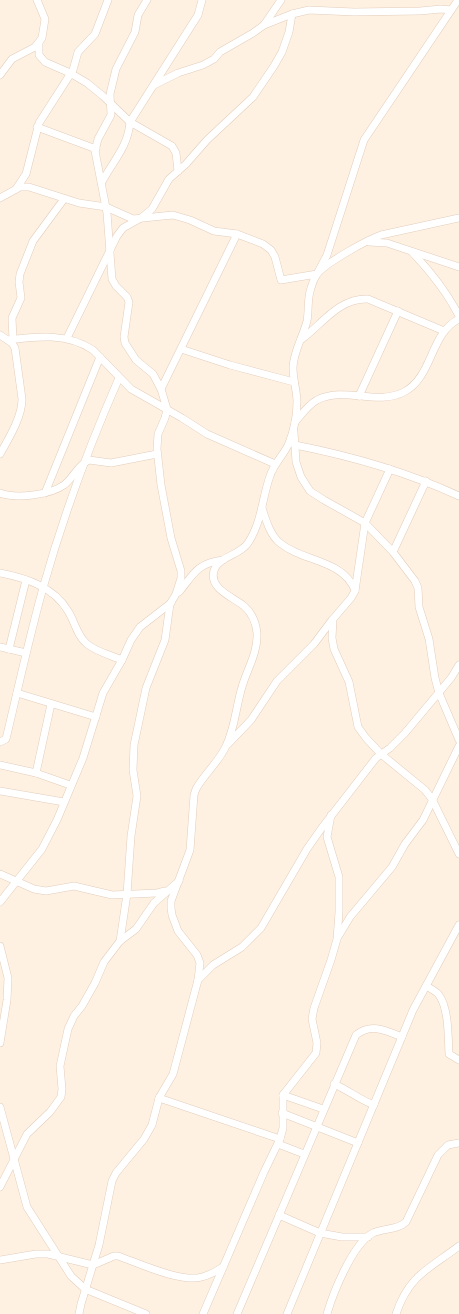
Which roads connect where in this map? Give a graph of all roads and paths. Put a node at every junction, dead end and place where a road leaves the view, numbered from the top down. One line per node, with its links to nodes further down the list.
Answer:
1 (30, 0): 7 (street)
2 (108, 0): 12 (street)
3 (147, 0): 15 (street)
4 (202, 0): 14 (street)
5 (281, 0): 10 (street)
6 (458, 0): 8 (street)
7 (38, 2): 11 (street)
8 (451, 10): 9 (street); 32 (street)
9 (292, 14): 10 (street); 19 (street)
10 (264, 25): 14 (street)
11 (39, 43): 12 (street); 13 (street)
12 (70, 73): 15 (street); 17 (street)
13 (0, 75)
14 (154, 85): 16 (street)
15 (110, 104): 16 (street); 18 (street)
16 (130, 122): 19 (street); 20 (street)
17 (37, 127): 18 (street); 21 (street)
18 (96, 148): 20 (street)
19 (178, 170): 25 (street)
20 (102, 183): 24 (street)
21 (16, 189): 22 (street); 23 (street)
22 (0, 198)
23 (64, 199): 24 (street); 39 (street)
24 (106, 208): 25 (street); 29 (street)
25 (141, 218): 27 (street); 29 (street)
26 (459, 218): 28 (street)
27 (237, 234): 32 (street); 40 (street)
28 (366, 243): 30 (street); 32 (street)
29 (111, 250): 37 (street); 44 (street)
30 (411, 250): 31 (street); 34 (street)
31 (459, 267)
32 (317, 274): 38 (street)
33 (398, 312): 35 (street); 38 (street); 45 (street)
34 (459, 317): 35 (street)
35 (444, 331): 45 (street)
36 (0, 335): 39 (street)
37 (67, 338): 39 (street); 41 (street)
38 (301, 339): 43 (street)
39 (11, 340): 49 (street)
40 (181, 349): 43 (street); 44 (street)
41 (100, 357): 42 (street); 56 (street)
42 (119, 378): 46 (street); 51 (street)
43 (294, 382): 47 (street)
44 (161, 389): 46 (street)
45 (359, 396): 47 (street)
46 (167, 409): 50 (street); 52 (street)
47 (294, 426): 48 (street); 52 (street)
48 (295, 445): 53 (street); 59 (street)
49 (0, 454)
50 (157, 454): 51 (street); 66 (street)
51 (84, 462): 56 (street); 64 (street)
52 (275, 464): 58 (street)
53 (390, 469): 54 (street); 59 (street)
54 (426, 481): 57 (street); 60 (street)
55 (0, 493): 56 (street)
56 (45, 493)
57 (459, 496)
58 (262, 508): 61 (street); 65 (street)
59 (365, 523): 60 (street); 65 (street)
60 (392, 552): 74 (street)
61 (223, 560): 66 (street); 79 (street)
62 (0, 573): 63 (street)
63 (26, 580): 64 (street); 69 (street)
64 (43, 587): 70 (street); 71 (street)
65 (355, 591): 67 (street)
66 (170, 604): 71 (street); 94 (street)
67 (333, 619): 79 (street); 81 (street)
68 (0, 647): 69 (street)
69 (9, 649): 70 (street)
70 (26, 653): 73 (street)
71 (122, 660): 76 (street)
72 (459, 665): 74 (street)
73 (16, 693): 75 (street); 78 (street)
74 (439, 693): 77 (street); 81 (street)
75 (51, 704): 76 (street); 83 (street)
76 (96, 717): 84 (street)
77 (459, 740)
78 (0, 742)
79 (226, 746): 91 (street)
80 (459, 746): 86 (street)
81 (381, 754): 86 (street); 88 (street)
82 (0, 765): 83 (street)
83 (36, 773): 84 (street)
84 (70, 785): 87 (street)
85 (0, 791): 87 (street)
86 (432, 799): 89 (street); 97 (street)
87 (64, 802): 92 (street)
88 (332, 815): 97 (street); 100 (street)
89 (459, 854)
90 (0, 874): 92 (street)
91 (180, 880): 93 (street); 100 (street)
92 (16, 882): 94 (street); 95 (street)
93 (168, 891): 94 (street); 98 (street)
94 (127, 894): 98 (street)
95 (0, 902)
96 (459, 925): 101 (street)
97 (337, 939): 106 (street)
98 (120, 941): 117 (street)
99 (0, 946): 103 (street)
100 (198, 980): 107 (street)
101 (426, 986): 102 (street); 104 (street)
102 (402, 1037): 105 (street); 108 (street)
103 (0, 1043)
104 (459, 1060)
105 (334, 1084): 108 (street); 110 (street)
106 (283, 1095): 110 (street); 111 (street)
107 (159, 1098): 113 (street); 125 (street)
108 (374, 1105): 115 (street)
109 (0, 1107): 117 (street)
110 (323, 1109): 112 (street)
111 (282, 1113): 112 (street); 113 (street)
112 (316, 1126): 115 (street); 116 (street)
113 (279, 1142): 116 (street); 126 (street)
114 (459, 1142): 121 (street)
115 (358, 1143): 120 (street)
116 (304, 1154): 119 (street)
117 (15, 1158): 118 (street); 123 (street)
118 (0, 1187)
119 (279, 1214): 120 (street); 131 (street)
120 (320, 1233): 121 (street); 132 (street)
121 (368, 1237): 133 (street)
122 (459, 1246): 134 (street)
123 (60, 1258): 124 (street); 125 (street); 127 (street)
124 (0, 1260)
125 (93, 1265): 126 (street); 127 (street)
126 (223, 1267): 130 (street)
127 (86, 1289): 128 (street); 129 (street)
128 (79, 1314)
129 (146, 1314)
130 (204, 1314)
131 (237, 1314)
132 (287, 1314)
133 (327, 1314)
134 (396, 1314)

